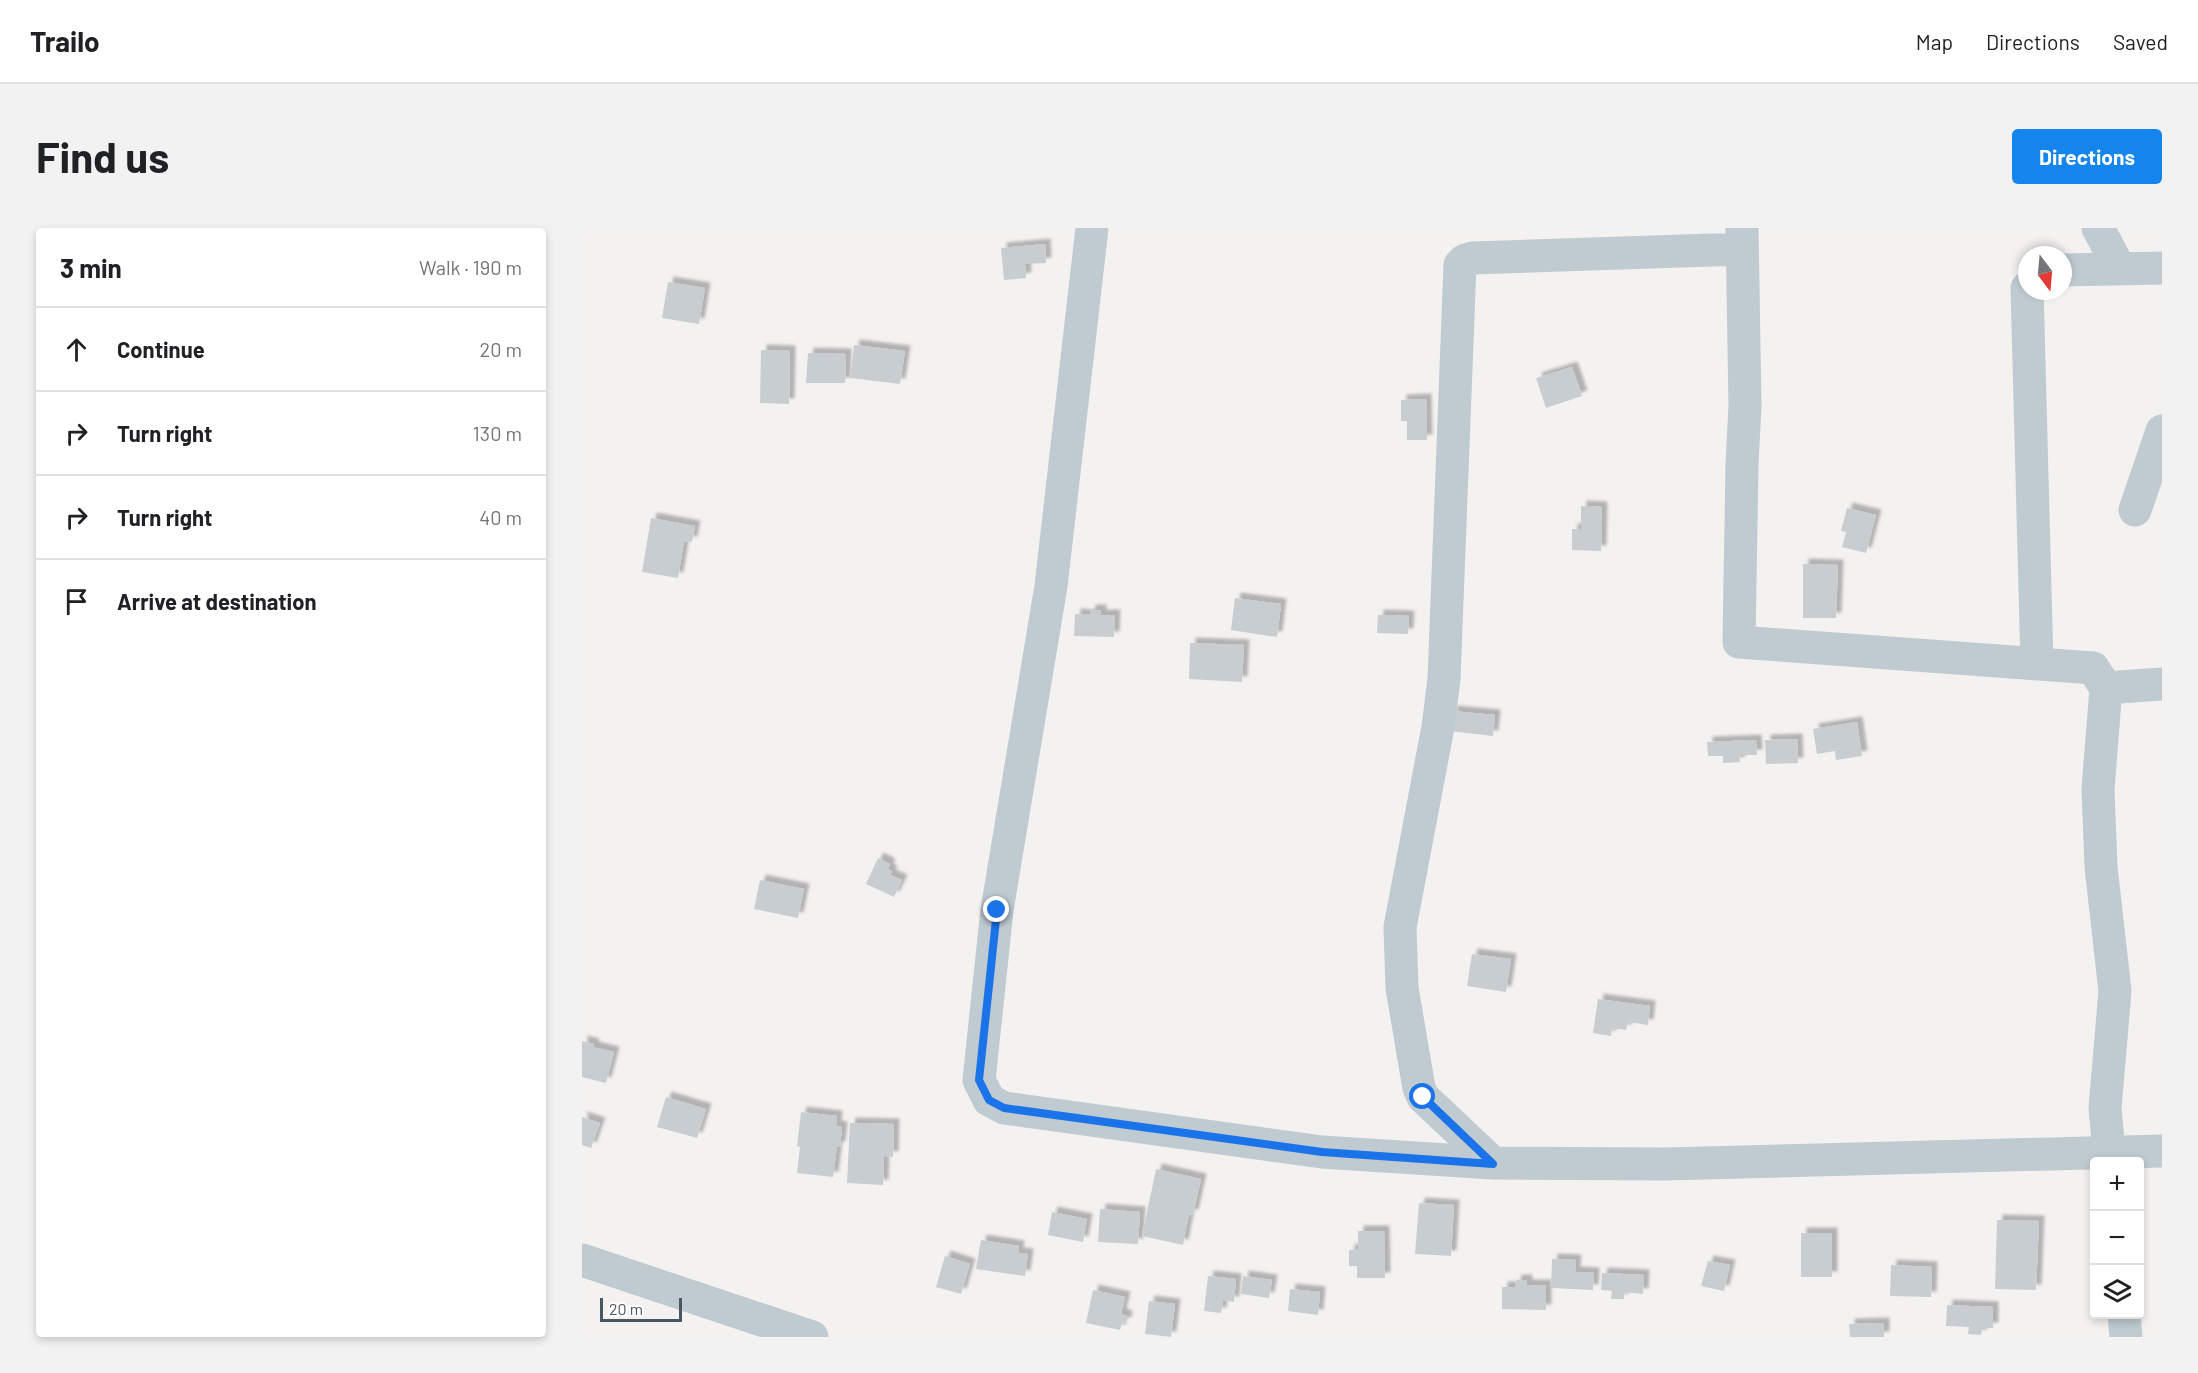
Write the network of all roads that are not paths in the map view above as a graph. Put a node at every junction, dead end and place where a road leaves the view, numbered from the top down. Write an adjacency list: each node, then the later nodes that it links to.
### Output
1 (1092, 228): 16 (street)
2 (2098, 228): 5 (street)
3 (1742, 238): 10 (street); 16 (street)
4 (2162, 268): 5 (street)
5 (2120, 269): 6 (street)
6 (2072, 270)
7 (2027, 300): 10 (street)
8 (2162, 431): 9 (street)
9 (2135, 510)
10 (2037, 664): 12 (street)
11 (2162, 684): 12 (street)
12 (2106, 688): 15 (street)
13 (2162, 1151): 15 (street)
14 (2090, 1157): 16 (street)
15 (2110, 1157)
16 (1493, 1164)
17 (582, 1260): 19 (street)
18 (2124, 1319): 20 (street)
19 (812, 1337)
20 (2126, 1337)

